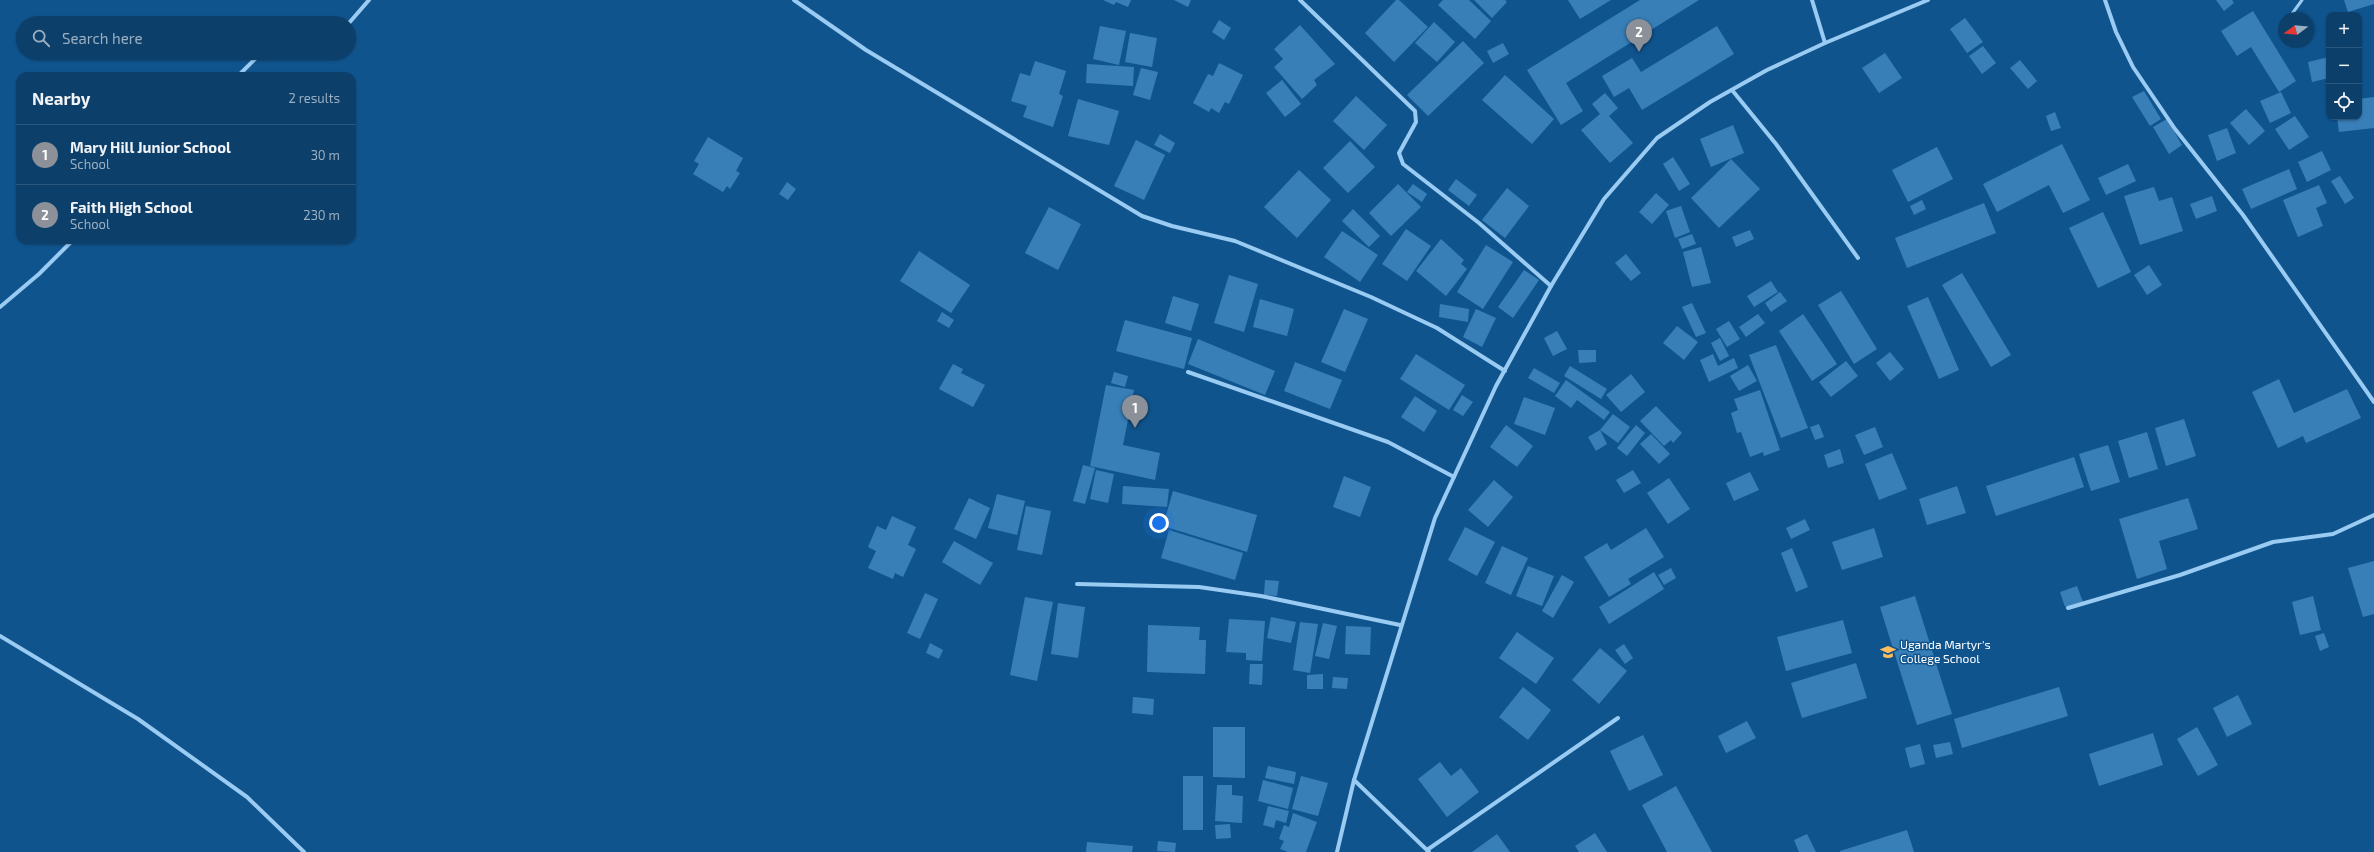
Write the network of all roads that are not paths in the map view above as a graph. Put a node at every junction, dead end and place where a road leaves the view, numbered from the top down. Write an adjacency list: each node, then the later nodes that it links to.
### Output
1 (369, 0): 9 (street)
2 (794, 0): 18 (street)
3 (1300, 0): 16 (street)
4 (1812, 0): 10 (street)
5 (1928, 0): 10 (street)
6 (2106, 0): 20 (street)
7 (2302, 0): 8 (lane)
8 (2293, 12)
9 (355, 16)
10 (1825, 43): 13 (street)
11 (254, 60): 12 (street)
12 (242, 72)
13 (1732, 90): 15 (street); 16 (street)
14 (69, 244): 17 (street)
15 (1858, 258)
16 (1551, 286): 18 (street)
17 (0, 307)
18 (1505, 371): 21 (street)
19 (1188, 372): 21 (street)
20 (2374, 402)
21 (1454, 477): 25 (street)
22 (2374, 515): 24 (street)
23 (1077, 584): 25 (street)
24 (2068, 608)
25 (1400, 625): 28 (street)
26 (0, 636): 30 (street)
27 (1618, 718): 29 (street)
28 (1354, 780): 29 (street); 31 (street)
29 (1428, 851)
30 (304, 852)
31 (1337, 852)

